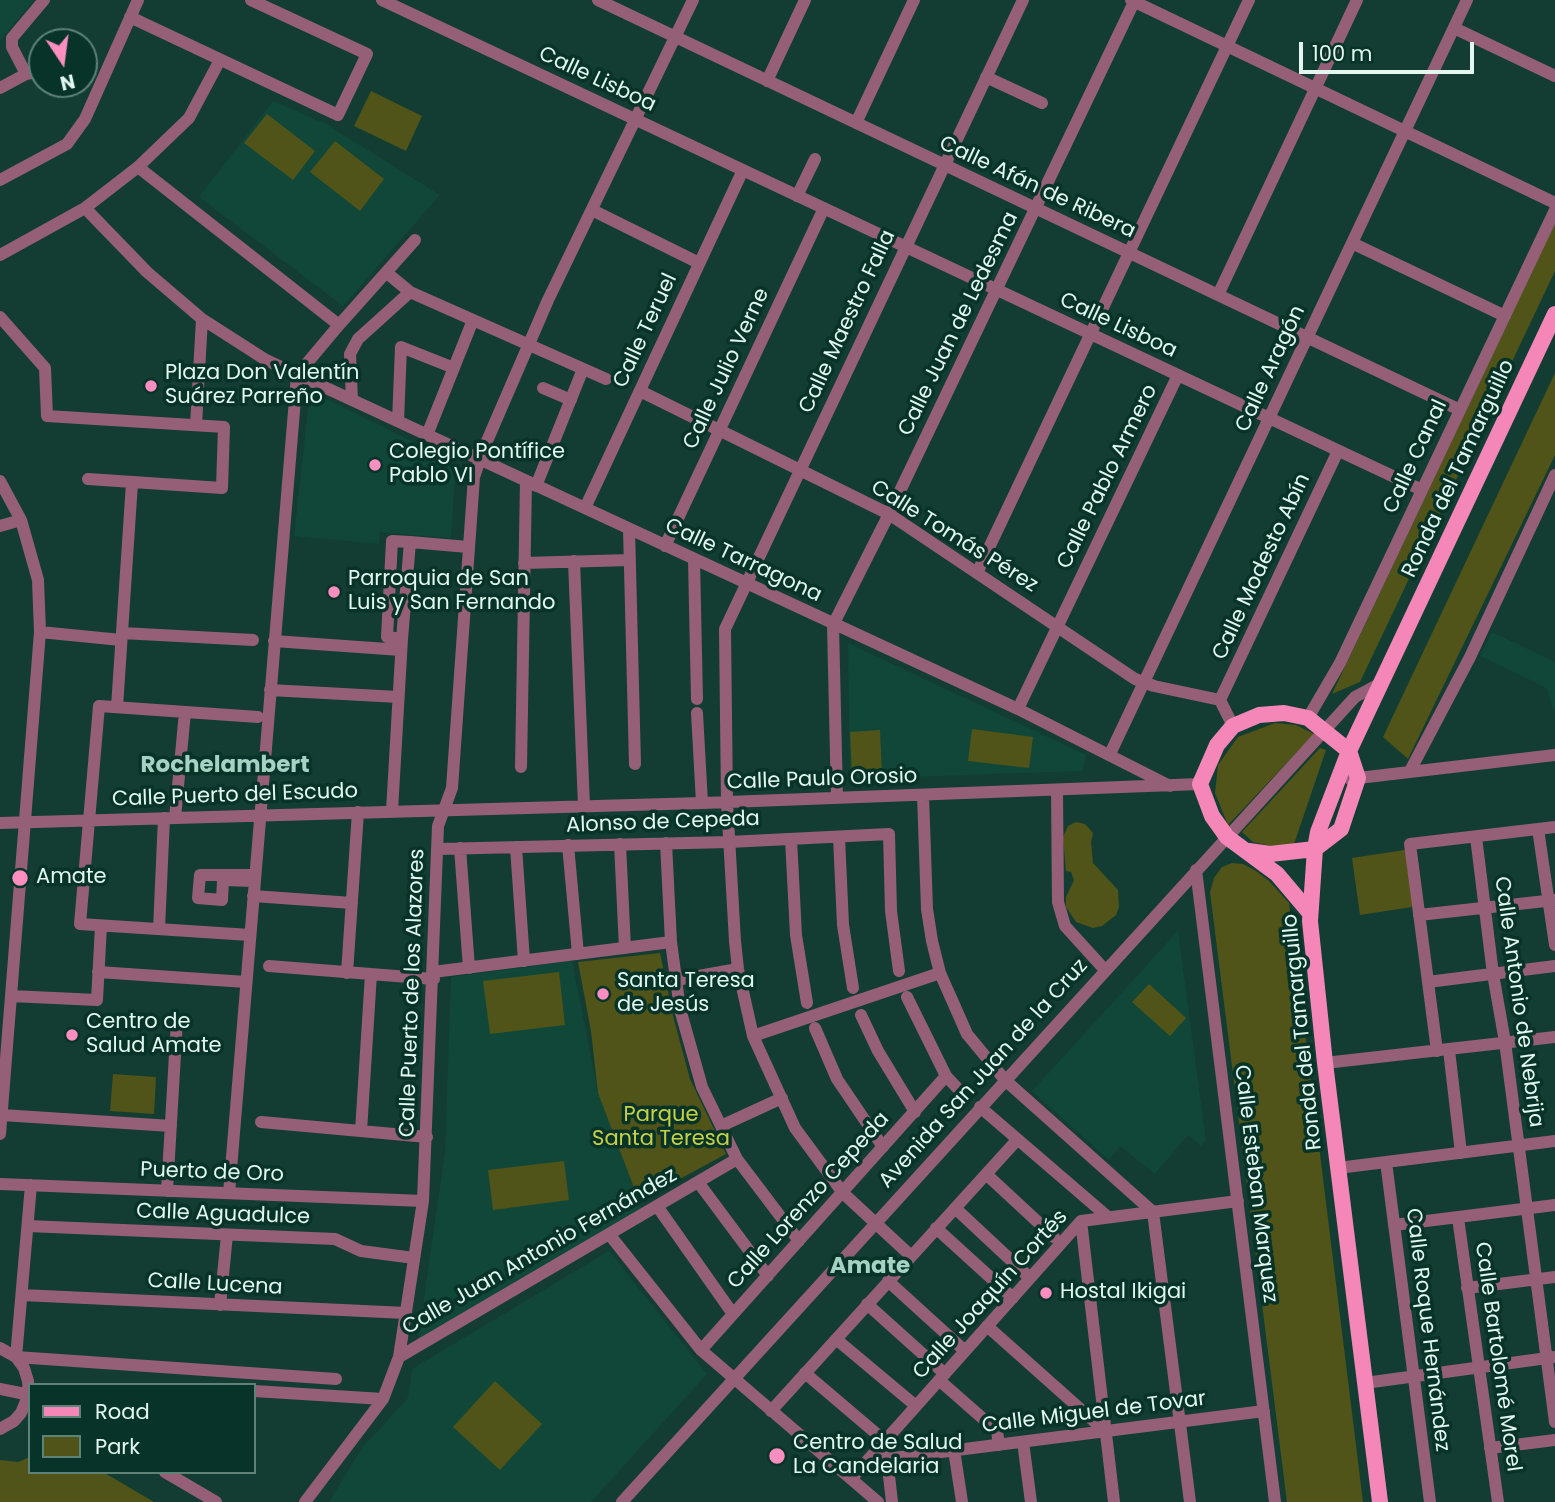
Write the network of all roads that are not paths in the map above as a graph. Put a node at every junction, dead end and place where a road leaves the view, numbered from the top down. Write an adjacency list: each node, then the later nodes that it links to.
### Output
1 (44, 0): 19 (street)
2 (138, 0): 14 (street)
3 (251, 0): 18 (street)
4 (382, 0): 28 (street, Calle Lisboa)
5 (598, 0): 16 (street, Calle Afán de Ribera)
6 (693, 0): 16 (street, Calle Puerto de los Alazores)
7 (805, 0): 22 (street)
8 (914, 0): 29 (street)
9 (1023, 0): 21 (street, Calle Maestro Falla)
10 (1249, 0): 17 (street)
11 (1357, 0): 25 (street)
12 (1467, 0): 15 (street, Calle Aragón)
13 (1133, 1): 17 (street); 40 (street, Calle Juan de Ledesma)
14 (130, 17): 18 (street); 23 (street)
15 (1454, 28): 20 (street); 30 (street, Calle Aragón)
16 (676, 36): 22 (street, Calle Afán de Ribera); 28 (street, Calle Puerto de los Alazores)
17 (1227, 46): 25 (street); 46 (street)
18 (220, 61): 33 (street)
19 (26, 74): 24 (street)
20 (1555, 76)
21 (986, 77): 27 (street); 32 (street, Calle Maestro Falla)
22 (767, 81): 29 (street, Calle Afán de Ribera)
23 (98, 86)
24 (0, 88)
25 (1315, 88): 30 (street); 52 (street)
26 (93, 98): 35 (street)
27 (1042, 103)
28 (636, 120): 34 (street, Calle Lisboa); 41 (street, Calle Puerto de los Alazores)
29 (856, 123): 32 (street, Calle Afán de Ribera)
30 (1405, 131): 37 (street); 44 (street, Calle Aragón)
31 (815, 159): 36 (street)
32 (944, 165): 40 (street, Calle Afán de Ribera); 45 (street, Calle Maestro Falla)
33 (138, 167): 38 (street); 58 (street)
34 (743, 170): 36 (street, Calle Lisboa); 48 (street, Calle Teruel)
35 (0, 180)
36 (797, 196): 39 (street, Calle Lisboa)
37 (1555, 203)
38 (85, 208): 47 (street); 56 (street, Calle Tarragona)
39 (824, 208): 45 (street, Calle Lisboa); 75 (street, Calle Julio Verne)
40 (1035, 208): 46 (street, Calle Afán de Ribera); 50 (street, Calle Juan de Ledesma)
41 (592, 210): 48 (street); 61 (street, Calle Puerto de los Alazores)
42 (1555, 210): 54 (street, Calle Canal)
43 (415, 240): 49 (street)
44 (1352, 243): 54 (street); 60 (street, Calle Aragón)
45 (905, 247): 50 (street, Calle Lisboa); 79 (street, Calle Maestro Falla)
46 (1129, 253): 52 (street, Calle Afán de Ribera); 59 (street)
47 (0, 255)
48 (699, 263): 68 (street, Calle Teruel)
49 (387, 273): 51 (street); 58 (street)
50 (996, 290): 59 (street, Calle Lisboa); 87 (street, Calle Juan de Ledesma)
51 (410, 292): 57 (street); 69 (street)
52 (1218, 295): 60 (street, Calle Afán de Ribera)
53 (1555, 314): 106 (main road, Ronda del Tamarguillo)
54 (1505, 316): 71 (street, Calle Canal)
55 (0, 317): 74 (street)
56 (202, 318): 64 (street, Calle Tarragona); 74 (street)
57 (473, 320): 61 (street); 62 (street)
58 (339, 325): 64 (street)
59 (1091, 334): 65 (street, Calle Lisboa); 97 (street)
60 (1307, 338): 71 (street, Calle Afán de Ribera); 72 (street, Calle Aragón)
61 (528, 345): 63 (street); 78 (street, Calle Puerto de los Alazores)
62 (454, 368): 73 (street); 76 (street)
63 (583, 369): 66 (street); 70 (street)
64 (297, 375): 69 (street, Calle Tarragona); 104 (street)
65 (1178, 375): 72 (street, Calle Lisboa); 100 (street, Calle Pablo Armero)
66 (606, 380)
67 (543, 388): 70 (street)
68 (640, 391): 75 (street, Calle Tomás Pérez); 86 (street, Calle Teruel)
69 (352, 400): 73 (street, Calle Tarragona)
70 (571, 400): 83 (street)
71 (1460, 410): 85 (street, Calle Canal)
72 (1269, 418): 77 (street, Calle Lisboa); 107 (street, Calle Aragón)
73 (398, 421): 76 (street, Calle Tarragona)
74 (196, 425): 84 (street)
75 (720, 430): 79 (street, Calle Tomás Pérez); 92 (street, Calle Julio Verne)
76 (427, 435): 78 (street, Calle Tarragona)
77 (1338, 451): 85 (street, Calle Lisboa); 111 (street, Calle Modesto Abín)
78 (479, 459): 83 (street, Calle Tarragona); 91 (street, Calle Puerto de los Alazores)
79 (799, 470): 87 (street, Calle Tomás Pérez); 98 (street, Calle Maestro Falla)
80 (1555, 475): 126 (street)
81 (88, 479): 84 (street)
82 (0, 481): 88 (street)
83 (531, 483): 86 (street, Calle Tarragona); 96 (street)
84 (132, 484): 102 (street)
85 (1422, 490): 117 (street, Calle Canal)
86 (585, 508): 90 (street, Calle Tarragona)
87 (889, 514): 97 (street, Calle Tomás Pérez); 99 (street, Calle Juan de Ledesma)
88 (21, 520): 89 (street); 101 (street)
89 (0, 526)
90 (629, 529): 92 (street, Calle Tarragona); 93 (street)
91 (468, 547): 105 (street); 138 (street, Calle Puerto de los Alazores)
92 (665, 547): 94 (street, Calle Tarragona)
93 (630, 560): 95 (street); 124 (street)
94 (694, 560): 98 (street, Calle Tarragona); 110 (street)
95 (573, 561): 96 (street); 137 (street)
96 (524, 563): 125 (street)
97 (977, 573): 100 (street, Calle Tomás Pérez)
98 (745, 584): 99 (street, Calle Tarragona); 135 (street, Calle Maestro Falla)
99 (833, 625): 113 (street, Calle Tarragona); 134 (street)
100 (1057, 627): 107 (street, Calle Tomás Pérez); 113 (street, Calle Pablo Armero)
101 (40, 632): 102 (street); 144 (street)
102 (122, 636): 103 (street); 112 (street)
103 (253, 640)
104 (274, 641): 105 (street); 108 (street)
105 (402, 645): 109 (street)
106 (1383, 682): 119 (street, Avenida San Juan de la Cruz); 120 (main road, Ronda del Tamarguillo)
107 (1144, 683): 111 (street, Calle Tomás Pérez); 121 (street, Calle Aragón)
108 (270, 690): 109 (street); 141 (street)
109 (398, 697): 139 (street)
110 (697, 699)
111 (1220, 700): 118 (street)
112 (117, 707): 114 (street); 143 (street)
113 (1018, 709): 121 (street, Calle Tarragona)
114 (185, 712): 116 (street); 142 (street)
115 (697, 712): 136 (street)
116 (258, 717)
117 (1308, 718): 118 (main road); 119 (main road)
118 (1233, 726): 129 (main road)
119 (1326, 731): 120 (main road); 148 (street, Avenida San Juan de la Cruz)
120 (1349, 751): 127 (main road); 128 (main road, Ronda del Tamarguillo)
121 (1110, 754): 123 (street, Calle Tarragona)
122 (1555, 754): 126 (street)
123 (1128, 763): 130 (street, Calle Tarragona); 131 (street)
124 (635, 764)
125 (521, 767)
126 (1410, 771): 127 (street)
127 (1358, 778): 128 (street); 159 (main road)
128 (1336, 782): 159 (main road, Ronda del Tamarguillo)
129 (1200, 784): 130 (street, Calle Paulo Orosio); 148 (main road)
130 (1170, 786): 131 (street, Calle Paulo Orosio)
131 (1123, 788): 132 (street, Calle Paulo Orosio)
132 (1058, 790): 133 (street, Calle Paulo Orosio); 181 (street)
133 (923, 795): 134 (street, Calle Paulo Orosio); 185 (street)
134 (837, 798): 135 (street, Calle Paulo Orosio)
135 (727, 802): 136 (street, Calle Paulo Orosio); 152 (street, Calle Maestro Falla)
136 (702, 803): 137 (street, Calle Paulo Orosio)
137 (584, 806): 138 (street, Calle Paulo Orosio)
138 (445, 809): 139 (street, Calle Puerto del Escudo); 158 (street, Calle Puerto de los Alazores)
139 (392, 811): 140 (street, Calle Puerto del Escudo)
140 (358, 812): 141 (street, Calle Puerto del Escudo); 165 (street)
141 (260, 815): 142 (street, Calle Puerto del Escudo); 162 (street)
142 (169, 818): 143 (street, Calle Puerto del Escudo); 170 (street)
143 (88, 820): 144 (street, Calle Puerto del Escudo); 169 (street)
144 (26, 822): 145 (street, Calle Puerto del Escudo); 193 (street)
145 (0, 823)
146 (1555, 827): 147 (street)
147 (1538, 829): 150 (street); 164 (street)
148 (1227, 836): 160 (main road); 161 (street, Avenida San Juan de la Cruz)
149 (839, 837): 151 (street, Alonso de Cepeda); 182 (street, Alonso de Cepeda); 192 (street)
150 (1476, 837): 166 (street, Calle Antonio de Nebrija); 168 (street)
151 (791, 839): 152 (street, Alonso de Cepeda); 195 (street)
152 (729, 842): 153 (street, Alonso de Cepeda); 180 (street, Calle Maestro Falla)
153 (666, 843): 154 (street, Alonso de Cepeda); 172 (street)
154 (620, 844): 155 (street, Alonso de Cepeda); 174 (street)
155 (568, 845): 156 (street, Alonso de Cepeda); 175 (street)
156 (516, 847): 157 (street, Alonso de Cepeda); 176 (street)
157 (460, 848): 158 (street, Alonso de Cepeda); 179 (street)
158 (438, 849): 188 (street, Calle Puerto de los Alazores)
159 (1315, 849): 160 (main road); 167 (main road, Ronda del Tamarguillo)
160 (1249, 851): 167 (main road)
161 (1196, 870): 181 (street, Avenida San Juan de la Cruz); 233 (street, Calle Esteban Marquez)
162 (254, 878): 162 (street); 163 (street)
163 (253, 896): 165 (street); 171 (street)
164 (1552, 900): 166 (street); 173 (street)
165 (352, 903): 184 (street)
166 (1485, 907): 168 (street); 187 (street, Calle Antonio de Nebrija)
167 (1310, 913): 204 (main road, Ronda del Tamarguillo)
168 (1419, 915): 191 (street)
169 (101, 926): 170 (street); 183 (street)
170 (159, 929): 171 (street)
171 (250, 935): 190 (street)
172 (671, 942): 174 (street); 189 (street)
173 (1555, 945)
174 (625, 948): 175 (street)
175 (578, 954): 176 (street)
176 (524, 961): 179 (street)
177 (1555, 965): 187 (street)
178 (269, 966): 184 (street)
179 (469, 968): 188 (street)
180 (738, 969): 189 (street); 200 (street, Calle Maestro Falla)
181 (1105, 970): 206 (street, Avenida San Juan de la Cruz)
182 (899, 971)
183 (98, 972): 190 (street); 193 (street)
184 (347, 972): 186 (street)
185 (940, 973): 200 (street); 206 (street)
186 (371, 974): 188 (street); 215 (street)
187 (1493, 974): 191 (street); 202 (street, Calle Antonio de Nebrija)
188 (433, 975): 217 (street, Calle Puerto de los Alazores)
189 (676, 980): 214 (street)
190 (246, 982): 231 (street)
191 (1428, 982): 203 (street)
192 (853, 989)
193 (11, 996): 198 (street)
194 (907, 998): 205 (street)
195 (807, 1003)
196 (861, 1014): 210 (street)
197 (177, 1020): 213 (street)
198 (4, 1024): 211 (street)
199 (815, 1028): 221 (street)
200 (753, 1035): 208 (street, Calle Maestro Falla)
201 (1555, 1037): 202 (street)
202 (1504, 1042): 203 (street); 220 (street, Calle Antonio de Nebrija)
203 (1443, 1051): 204 (street); 222 (street)
204 (1325, 1063): 225 (main road, Ronda del Tamarguillo)
205 (946, 1076): 207 (street); 210 (street, Calle Lorenzo Cepeda)
206 (1005, 1080): 209 (street, Avenida San Juan de la Cruz); 239 (street)
207 (961, 1092)
208 (782, 1098): 214 (street); 232 (street, Calle Maestro Falla)
209 (980, 1107): 218 (street); 243 (street, Avenida San Juan de la Cruz)
210 (915, 1112): 221 (street, Calle Lorenzo Cepeda)
211 (2, 1115): 213 (street); 216 (street)
212 (261, 1122): 215 (street)
213 (171, 1126): 230 (street)
214 (720, 1126): 223 (street)
215 (361, 1131): 217 (street)
216 (0, 1134)
217 (427, 1137): 234 (street, Calle Puerto de los Alazores)
218 (1017, 1140): 226 (street); 240 (street)
219 (1555, 1141): 220 (street)
220 (1518, 1146): 222 (street); 238 (street, Calle Antonio de Nebrija)
221 (883, 1147): 232 (street, Calle Lorenzo Cepeda)
222 (1461, 1153): 224 (street)
223 (737, 1159): 227 (street, Calle Juan Antonio Fernández); 250 (street)
224 (1387, 1162): 225 (street); 244 (street, Calle Roque Hernández)
225 (1338, 1168): 279 (main road, Ronda del Tamarguillo)
226 (986, 1174): 237 (street); 249 (street)
227 (698, 1182): 236 (street, Calle Juan Antonio Fernández); 254 (street)
228 (0, 1184): 229 (street, Puerto de Oro)
229 (31, 1185): 230 (street, Puerto de Oro); 245 (street)
230 (167, 1191): 231 (street, Puerto de Oro)
231 (229, 1193): 234 (street, Puerto de Oro)
232 (842, 1193): 243 (street, Calle Maestro Falla); 250 (street, Calle Lorenzo Cepeda)
233 (1238, 1201): 239 (street, Calle Joaquín Cortés); 288 (street, Calle Esteban Marquez)
234 (423, 1202): 252 (street, Calle Puerto de los Alazores)
235 (1555, 1205): 238 (street)
236 (657, 1206): 247 (street, Calle Juan Antonio Fernández); 264 (street)
237 (955, 1208): 246 (street); 253 (street)
238 (1526, 1209): 241 (street); 256 (street, Calle Antonio de Nebrija)
239 (1153, 1212): 240 (street, Calle Joaquín Cortés); 289 (street)
240 (1108, 1217): 242 (street, Calle Joaquín Cortés)
241 (1458, 1217): 244 (street); 258 (street, Calle Bartolomé Morel)
242 (1081, 1221): 253 (street, Calle Joaquín Cortés); 292 (street)
243 (874, 1223): 251 (street, Calle Maestro Falla); 277 (street, Avenida San Juan de la Cruz)
244 (1394, 1225): 276 (street, Calle Roque Hernández)
245 (28, 1226): 248 (street, Calle Aguadulce); 259 (street)
246 (936, 1228): 251 (street); 260 (street)
247 (609, 1234): 268 (street); 271 (street, Calle Juan Antonio Fernández)
248 (227, 1235): 252 (street, Calle Aguadulce); 262 (street)
249 (1054, 1237)
250 (799, 1241): 254 (street, Calle Lorenzo Cepeda)
251 (911, 1256): 257 (street)
252 (414, 1258): 263 (street, Calle Puerto de los Alazores)
253 (1026, 1274): 260 (street, Calle Joaquín Cortés)
254 (768, 1276): 264 (street, Calle Lorenzo Cepeda)
255 (1555, 1277): 256 (street)
256 (1535, 1279): 258 (street); 272 (street, Calle Antonio de Nebrija)
257 (888, 1281): 261 (street); 269 (street)
258 (1467, 1288): 273 (street, Calle Bartolomé Morel)
259 (22, 1296): 262 (street, Calle Lucena); 270 (street)
260 (1013, 1298): 265 (street, Calle Joaquín Cortés)
261 (867, 1304): 266 (street); 275 (street)
262 (220, 1305): 263 (street, Calle Lucena)
263 (406, 1313): 271 (street, Calle Puerto de los Alazores)
264 (733, 1314): 268 (street, Calle Lorenzo Cepeda)
265 (987, 1326): 269 (street, Calle Joaquín Cortés); 292 (street)
266 (836, 1339): 274 (street); 286 (street)
267 (0, 1348): 270 (street)
268 (701, 1350): 277 (street)
269 (965, 1351): 275 (street, Calle Joaquín Cortés)
270 (16, 1357): 278 (street); 280 (street)
271 (399, 1357): 285 (street, Calle Puerto de los Alazores)
272 (1551, 1358): 273 (street); 290 (street, Calle Antonio de Nebrija)
273 (1479, 1367): 276 (street); 297 (street, Calle Bartolomé Morel)
274 (805, 1373): 287 (street); 294 (street)
275 (940, 1373): 286 (street, Calle Joaquín Cortés); 296 (street)
276 (1414, 1375): 279 (street); 313 (street, Calle Roque Hernández)
277 (733, 1378): 287 (street); 304 (street, Avenida San Juan de la Cruz)
278 (336, 1379)
279 (1366, 1382): 312 (main road, Ronda del Tamarguillo)
280 (29, 1383)
281 (0, 1389): 283 (street)
282 (256, 1391): 285 (street)
283 (28, 1394)
284 (28, 1396): 291 (street)
285 (383, 1399): 303 (street, Calle Puerto de los Alazores)
286 (916, 1406): 294 (street, Calle Joaquín Cortés)
287 (771, 1411): 301 (street)
288 (1264, 1411): 289 (street, Calle Miguel de Tovar); 311 (street, Calle Esteban Marquez)
289 (1181, 1422): 292 (street, Calle Miguel de Tovar); 310 (street)
290 (1555, 1422)
291 (0, 1429)
292 (1105, 1431): 295 (street, Calle Miguel de Tovar); 309 (street)
293 (1555, 1440): 297 (street)
294 (885, 1441): 299 (street); 301 (street, Calle Joaquín Cortés)
295 (1023, 1442): 296 (street, Calle Miguel de Tovar); 308 (street)
296 (999, 1445): 298 (street, Calle Miguel de Tovar)
297 (1490, 1448): 314 (street, Calle Bartolomé Morel)
298 (954, 1450): 299 (street, Calle Miguel de Tovar); 307 (street)
299 (886, 1459): 306 (street)
300 (167, 1474): 302 (street)
301 (851, 1479): 305 (street)
302 (216, 1502)
303 (305, 1502)
304 (622, 1502)
305 (878, 1502)
306 (892, 1502)
307 (962, 1502)
308 (1031, 1502)
309 (1114, 1502)
310 (1191, 1502)
311 (1275, 1502)
312 (1380, 1502)
313 (1430, 1502)
314 (1497, 1502)

